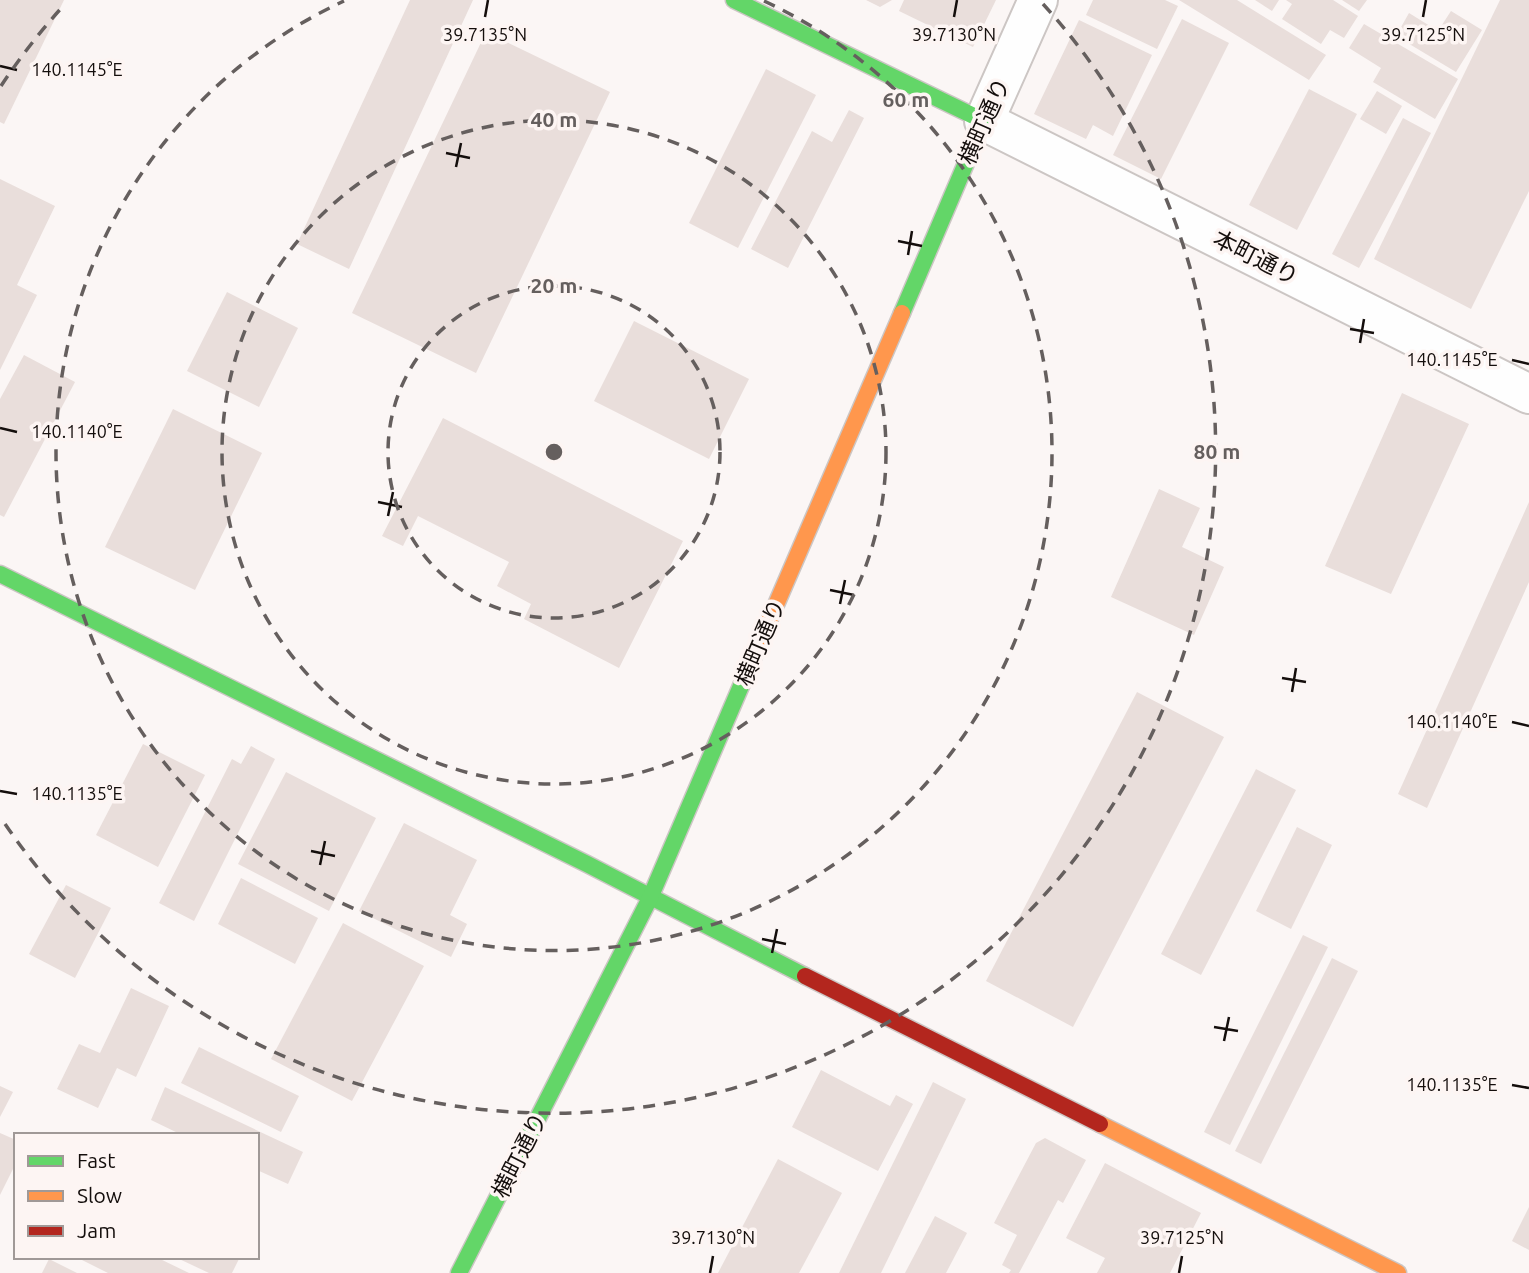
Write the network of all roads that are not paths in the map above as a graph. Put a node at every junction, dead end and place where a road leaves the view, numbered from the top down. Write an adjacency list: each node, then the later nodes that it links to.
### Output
1 (734, 0): 3 (street)
2 (1038, 0): 3 (street, 横町通り)
3 (984, 121): 4 (street, 本町通り); 6 (street, 横町通り)
4 (1529, 394)
5 (0, 574): 6 (street)
6 (650, 898): 7 (street, 横町通り); 8 (street)
7 (458, 1273)
8 (1398, 1273)

